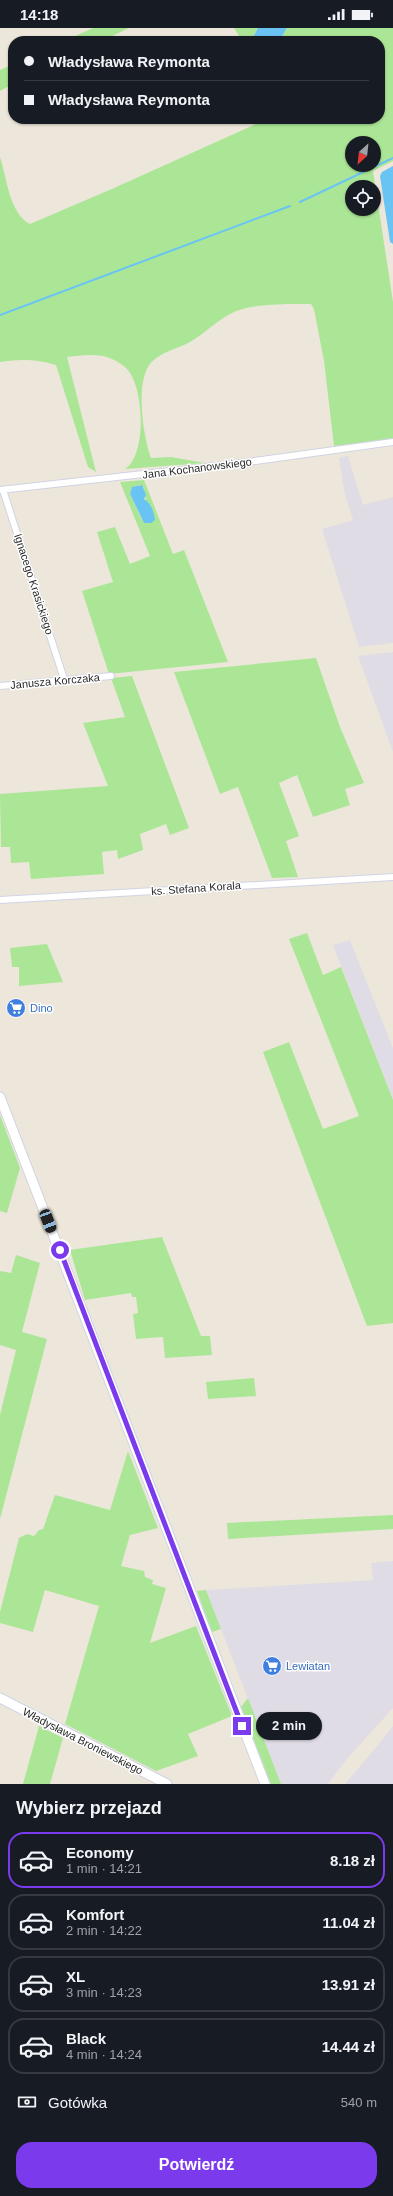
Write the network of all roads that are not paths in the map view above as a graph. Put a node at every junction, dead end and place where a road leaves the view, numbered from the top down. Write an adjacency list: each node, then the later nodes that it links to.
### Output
1 (393, 442): 2 (street, Jana Kochanowskiego)
2 (2, 490): 4 (street, Ignacego Krasickiego)
3 (111, 676): 4 (street, Janusza Korczaka)
4 (64, 679): 5 (street, Janusza Korczaka)
5 (0, 686)
6 (393, 877): 7 (street, ks. Stefana Korala)
7 (0, 900)
8 (0, 1097): 11 (street)
9 (0, 1698): 10 (street, Władysława Broniewskiego)
10 (167, 1784)
11 (264, 1784)

